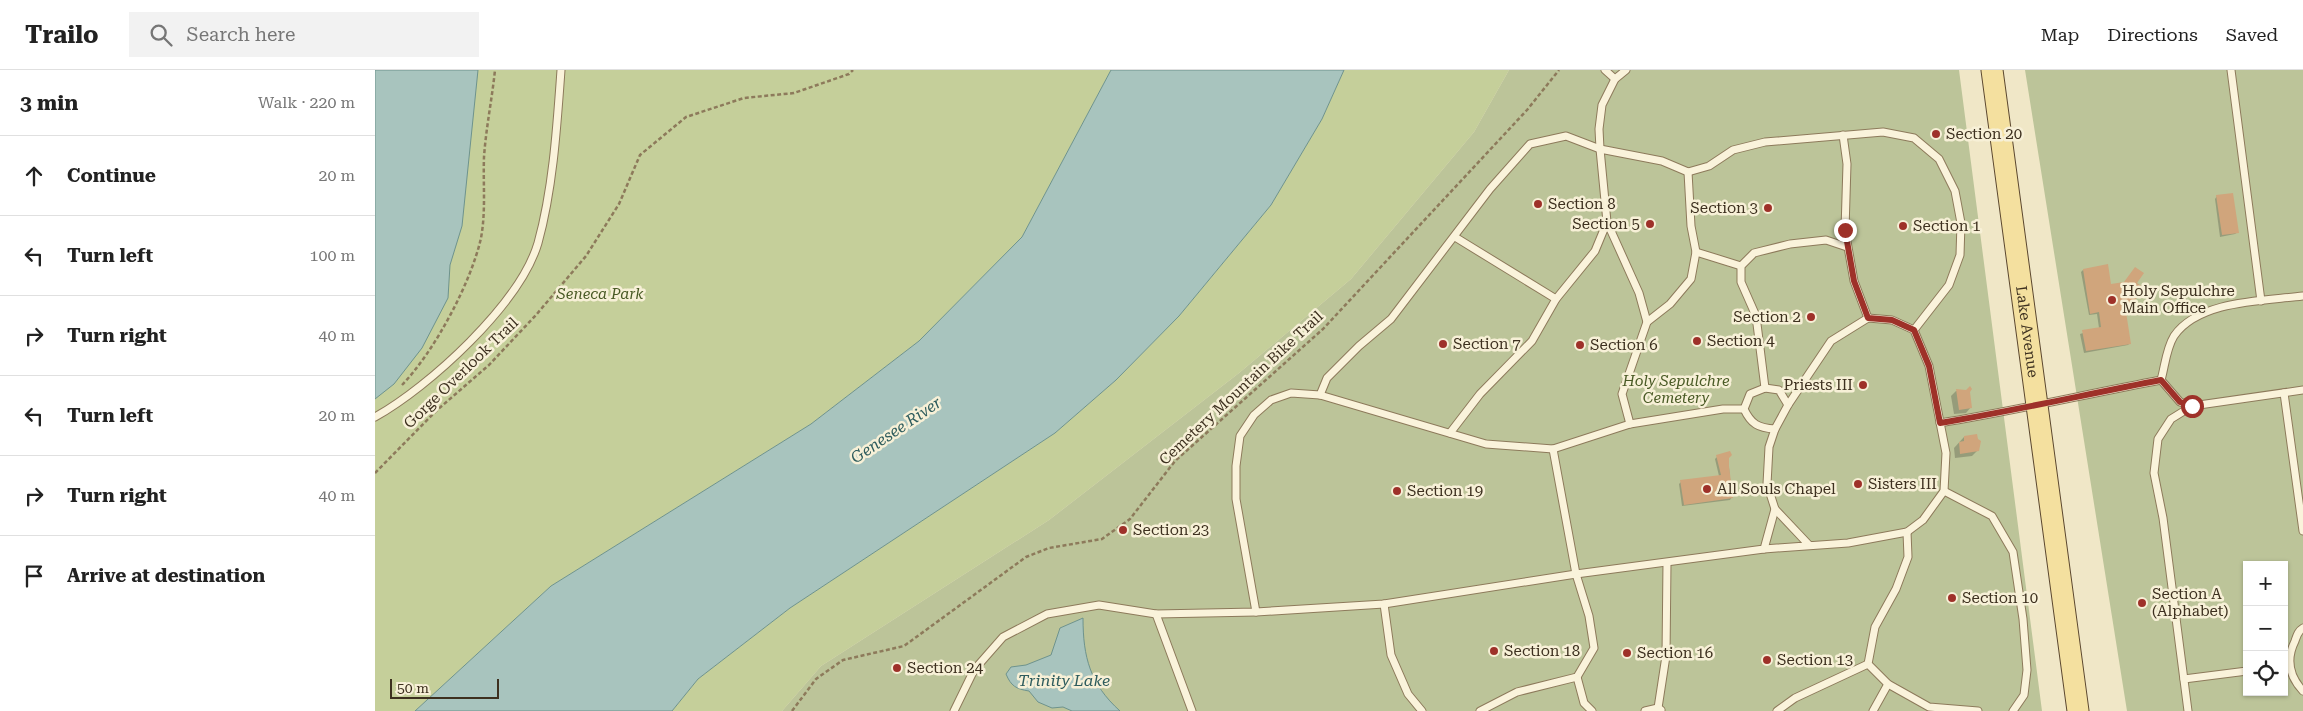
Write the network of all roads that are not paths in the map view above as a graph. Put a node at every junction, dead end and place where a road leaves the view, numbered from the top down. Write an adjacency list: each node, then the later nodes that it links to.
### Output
1 (561, 70): 30 (lane)
2 (1605, 70): 6 (lane)
3 (1626, 70): 6 (lane)
4 (1992, 70): 26 (main road, Lake Avenue)
5 (2231, 70): 17 (lane)
6 (1615, 79): 8 (lane)
7 (1843, 135): 9 (lane); 12 (lane); 20 (lane)
8 (1600, 149): 9 (lane); 10 (lane); 11 (lane)
9 (1688, 172): 13 (lane)
10 (1607, 222): 16 (lane); 19 (lane)
11 (1455, 237): 16 (lane); 25 (lane)
12 (1847, 247): 14 (lane); 18 (lane)
13 (1696, 252): 14 (lane); 19 (lane)
14 (1741, 266): 22 (lane)
15 (2303, 296): 17 (lane)
16 (1555, 299): 34 (lane)
17 (2261, 302): 21 (lane)
18 (1868, 318): 20 (lane); 27 (lane)
19 (1647, 322): 32 (lane)
20 (1914, 330): 31 (lane)
21 (2161, 380): 26 (lane); 28 (lane)
22 (1765, 388): 27 (lane); 29 (lane)
23 (2303, 390): 24 (lane)
24 (2284, 393): 28 (lane); 38 (lane)
25 (1319, 395): 34 (lane); 45 (lane)
26 (2037, 404): 31 (lane); 67 (main road, Lake Avenue)
27 (1788, 405): 33 (lane)
28 (2192, 406): 53 (lane)
29 (1744, 409): 32 (lane); 33 (lane)
30 (375, 417)
31 (1940, 423): 36 (lane)
32 (1630, 424): 35 (lane)
33 (1775, 429): 37 (lane)
34 (1450, 433): 35 (lane)
35 (1553, 449): 43 (lane)
36 (1944, 491): 39 (lane); 66 (lane)
37 (1775, 509): 40 (lane); 41 (lane)
38 (2303, 531)
39 (1907, 532): 40 (lane); 49 (lane)
40 (1809, 545): 41 (lane)
41 (1764, 549): 42 (lane)
42 (1667, 563): 43 (lane); 56 (lane)
43 (1576, 574): 44 (lane); 52 (lane)
44 (1385, 604): 45 (lane); 59 (lane)
45 (1256, 612): 46 (lane)
46 (1156, 614): 57 (lane); 58 (lane)
47 (2303, 628): 48 (lane)
48 (2288, 659)
49 (1868, 664): 54 (lane); 63 (lane)
50 (2288, 669): 55 (lane)
51 (2243, 672): 53 (lane)
52 (1577, 677): 60 (lane); 61 (lane)
53 (2184, 679): 68 (lane)
54 (1888, 684): 64 (lane); 65 (lane)
55 (2303, 691)
56 (1660, 710): 62 (lane)
57 (954, 711)
58 (1192, 711)
59 (1422, 711)
60 (1480, 711)
61 (1592, 711)
62 (1645, 711)
63 (1777, 711)
64 (1873, 711)
65 (1978, 711)
66 (2013, 711)
67 (2078, 711)
68 (2188, 711)

